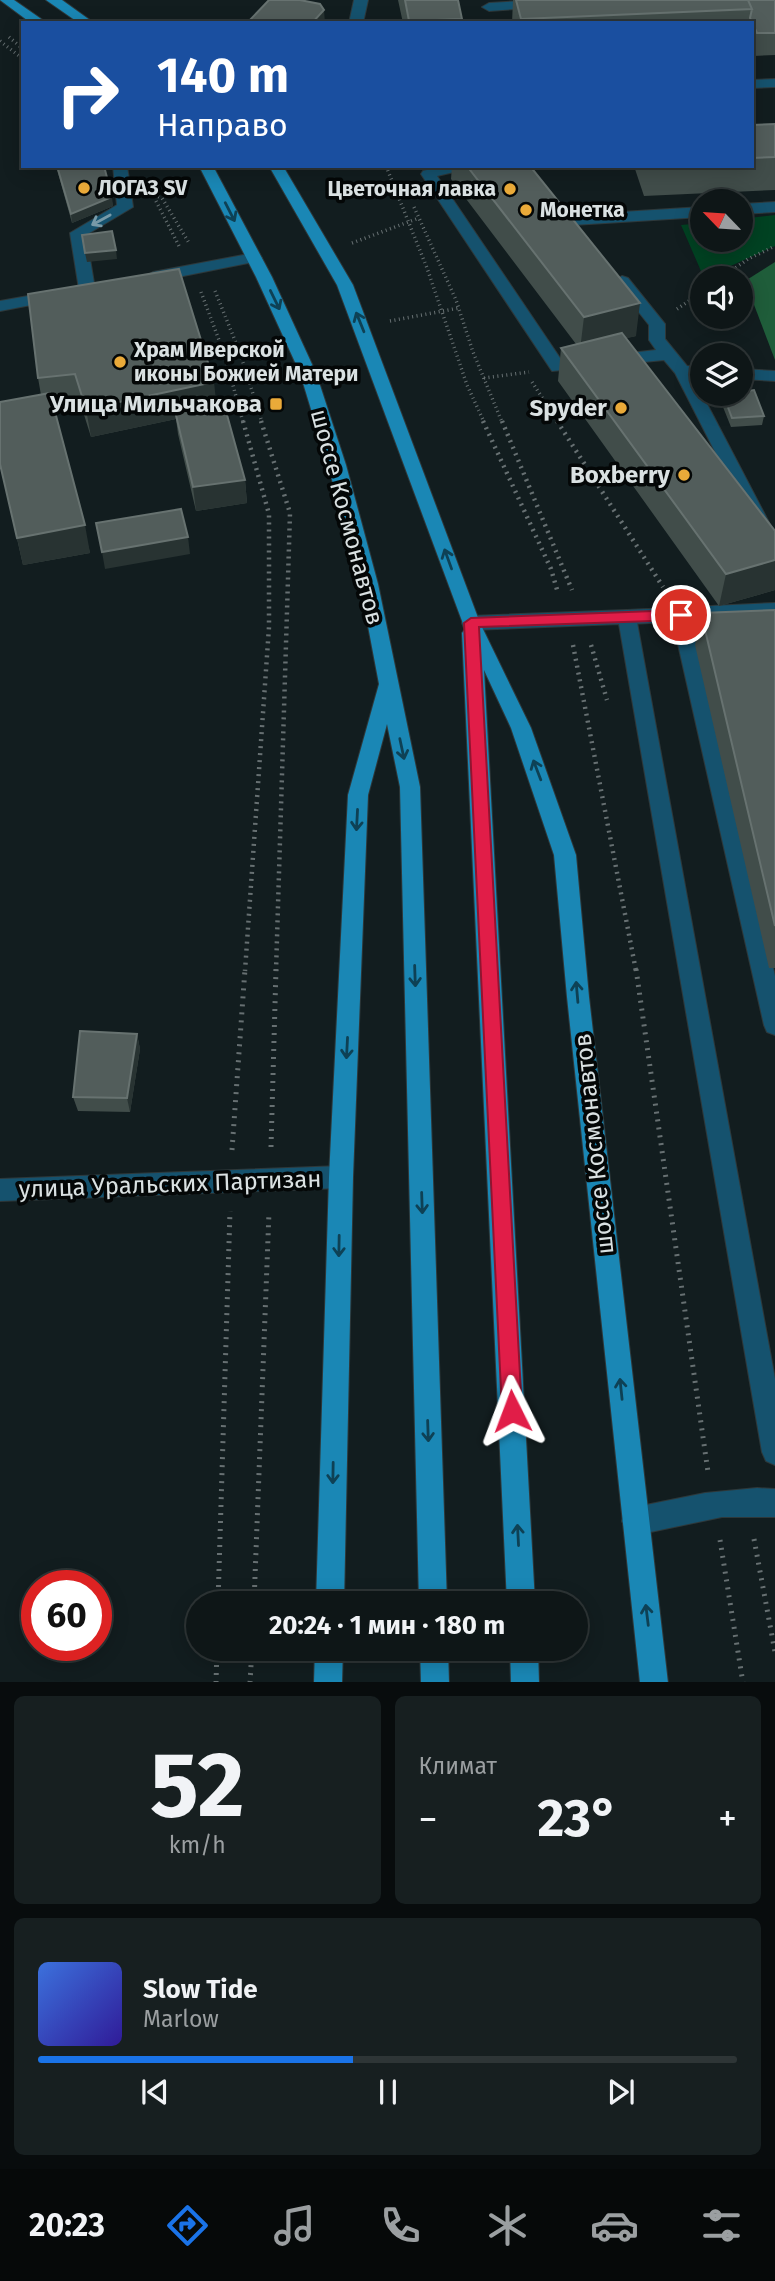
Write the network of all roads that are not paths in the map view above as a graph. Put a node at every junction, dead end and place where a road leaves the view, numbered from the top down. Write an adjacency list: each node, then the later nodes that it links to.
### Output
1 (5, 0): 6 (main road)
2 (53, 0): 7 (main road)
3 (361, 0): 8 (street)
4 (557, 3): 5 (street)
5 (488, 4)
6 (38, 21)
7 (85, 21)
8 (356, 21)
9 (775, 83): 10 (street)
10 (754, 84)
11 (120, 168): 22 (street, one-way to 22)
12 (206, 168): 19 (main road, шоссе Космонавтов, one-way to 19)
13 (277, 168): 32 (main road, шоссе Космонавтов, one-way to 13)
14 (454, 168): 23 (street)
15 (775, 207): 16 (street)
16 (753, 208)
17 (690, 212): 18 (street)
18 (589, 240)
19 (254, 258): 21 (street); 33 (main road, шоссе Космонавтов, one-way to 33)
20 (615, 272): 23 (street)
21 (136, 280)
22 (0, 306)
23 (668, 354): 24 (street)
24 (682, 371): 25 (street); 28 (street)
25 (690, 371)
26 (753, 375): 27 (street)
27 (775, 376)
28 (775, 552)
29 (775, 610): 30 (street)
30 (681, 615): 31 (street); 34 (street)
31 (627, 617): 32 (street); 37 (street)
32 (471, 623): 39 (main road, шоссе Космонавтов, one-way to 32); 42 (main road, шоссе Космонавтов, one-way to 32)
33 (388, 683): 35 (main road, шоссе Космонавтов, one-way to 35); 41 (main road, шоссе Космонавтов, one-way to 41)
34 (774, 1018)
35 (341, 1177): 36 (street, улица Уральских Партизан); 40 (main road, шоссе Космонавтов, one-way to 40)
36 (0, 1190)
37 (775, 1452)
38 (775, 1503): 39 (street)
39 (636, 1521): 49 (main road, шоссе Космонавтов, one-way to 39)
40 (330, 1591)
41 (433, 1591)
42 (520, 1591)
43 (329, 1661): 46 (main road)
44 (434, 1661): 47 (main road)
45 (525, 1661): 48 (main road)
46 (328, 1682)
47 (435, 1682)
48 (526, 1682)
49 (654, 1682)

